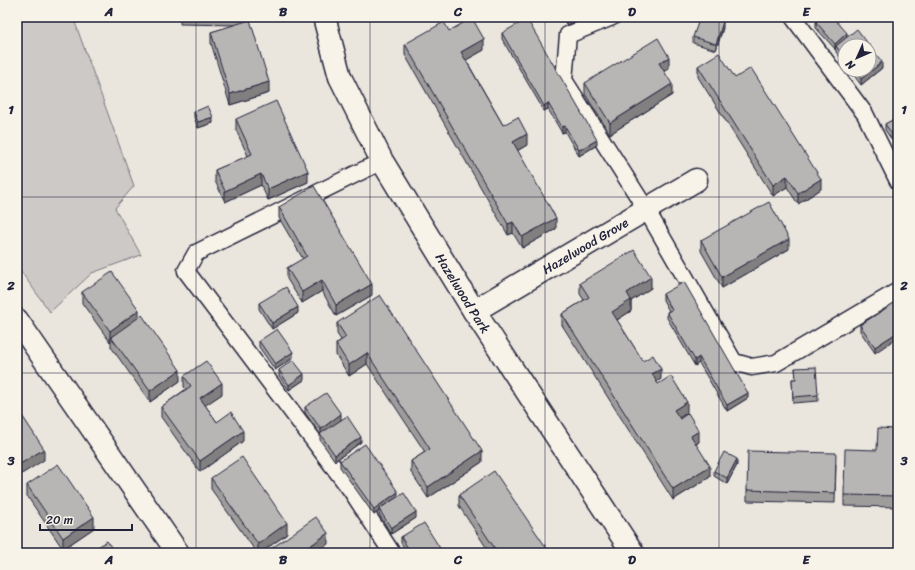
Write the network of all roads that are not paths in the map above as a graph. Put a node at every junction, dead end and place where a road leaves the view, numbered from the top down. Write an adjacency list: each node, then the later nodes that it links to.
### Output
1 (324, 17): 4 (street, Hazelwood Park)
2 (612, 17): 7 (lane)
3 (793, 17): 6 (lane)
4 (382, 161): 9 (street, Hazelwood Park); 12 (lane)
5 (696, 180): 7 (street, Hazelwood Grove)
6 (898, 181)
7 (646, 209): 8 (lane); 9 (street, Hazelwood Grove)
8 (898, 291)
9 (474, 311): 13 (street, Hazelwood Park)
10 (17, 320): 11 (street)
11 (178, 553)
12 (392, 553)
13 (633, 553)

